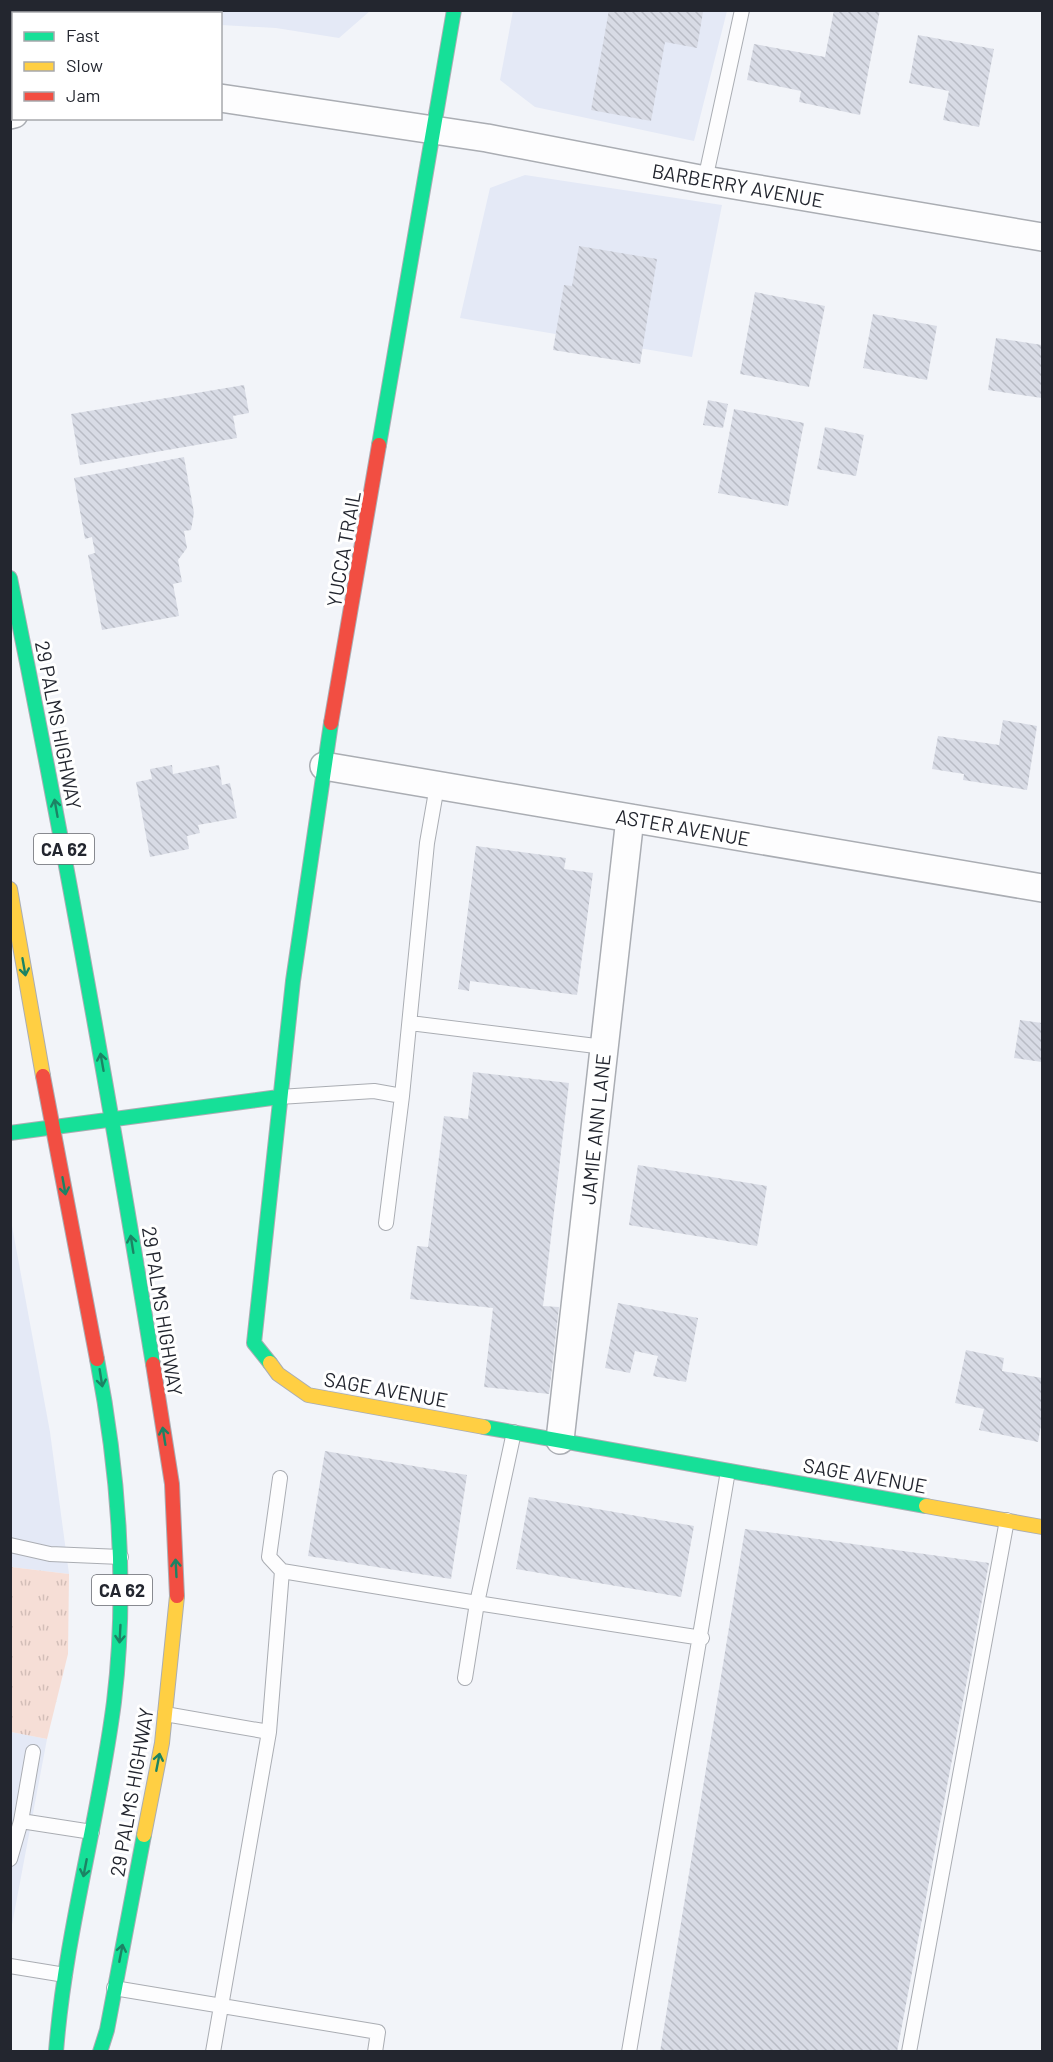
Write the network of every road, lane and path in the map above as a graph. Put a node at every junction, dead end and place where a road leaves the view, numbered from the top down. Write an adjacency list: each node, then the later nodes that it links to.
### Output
1 (454, 10): 4 (main road, YUCCA TRAIL)
2 (742, 10): 5 (lane)
3 (222, 98): 4 (street, BARBERRY AVENUE)
4 (434, 131): 5 (street, BARBERRY AVENUE); 8 (main road, YUCCA TRAIL)
5 (705, 180): 6 (street, BARBERRY AVENUE)
6 (1042, 237)
7 (10, 578): 17 (main road, 29 PALMS HIGHWAY / CA 62, one-way to 7)
8 (324, 766): 9 (street, ASTER AVENUE); 16 (main road, YUCCA TRAIL)
9 (437, 786): 10 (street, ASTER AVENUE); 13 (lane)
10 (630, 818): 11 (street, ASTER AVENUE); 14 (street, JAMIE ANN LANE)
11 (1042, 888)
12 (10, 889): 18 (main road, 29 PALMS HIGHWAY / CA 62, one-way to 18)
13 (410, 1023): 14 (lane); 15 (lane)
14 (604, 1047): 22 (street, JAMIE ANN LANE)
15 (402, 1096): 16 (lane); 20 (lane)
16 (279, 1097): 17 (main road); 21 (main road, SAGE AVENUE)
17 (113, 1120): 18 (main road); 33 (main road, 29 PALMS HIGHWAY / CA 62, one-way to 17)
18 (54, 1128): 19 (main road); 28 (main road, 29 PALMS HIGHWAY / CA 62, one-way to 28)
19 (10, 1133)
20 (386, 1222)
21 (514, 1432): 22 (main road, SAGE AVENUE); 30 (lane)
22 (560, 1440): 23 (main road, SAGE AVENUE)
23 (729, 1470): 25 (main road, SAGE AVENUE); 31 (lane)
24 (280, 1478): 29 (lane)
25 (1007, 1520): 26 (main road, SAGE AVENUE); 48 (lane)
26 (1042, 1527)
27 (10, 1545): 28 (lane)
28 (121, 1557): 37 (main road, 29 PALMS HIGHWAY / CA 62, one-way to 37)
29 (282, 1570): 30 (lane); 34 (lane)
30 (477, 1603): 31 (lane); 32 (lane)
31 (702, 1638): 47 (lane)
32 (465, 1678)
33 (165, 1714): 34 (lane); 41 (main road, 29 PALMS HIGHWAY / CA 62, one-way to 33)
34 (269, 1732): 42 (lane)
35 (33, 1752): 36 (lane)
36 (21, 1821): 37 (lane); 38 (lane)
37 (92, 1832): 40 (main road, 29 PALMS HIGHWAY / CA 62, one-way to 40)
38 (10, 1859)
39 (10, 1966): 40 (lane)
40 (65, 1975): 43 (main road, 29 PALMS HIGHWAY / CA 62)
41 (114, 1988): 42 (lane); 44 (main road, 29 PALMS HIGHWAY / CA 62)
42 (221, 2006): 45 (lane); 46 (lane)
43 (56, 2052)
44 (100, 2052)
45 (213, 2052)
46 (375, 2052)
47 (629, 2052)
48 (909, 2052)

